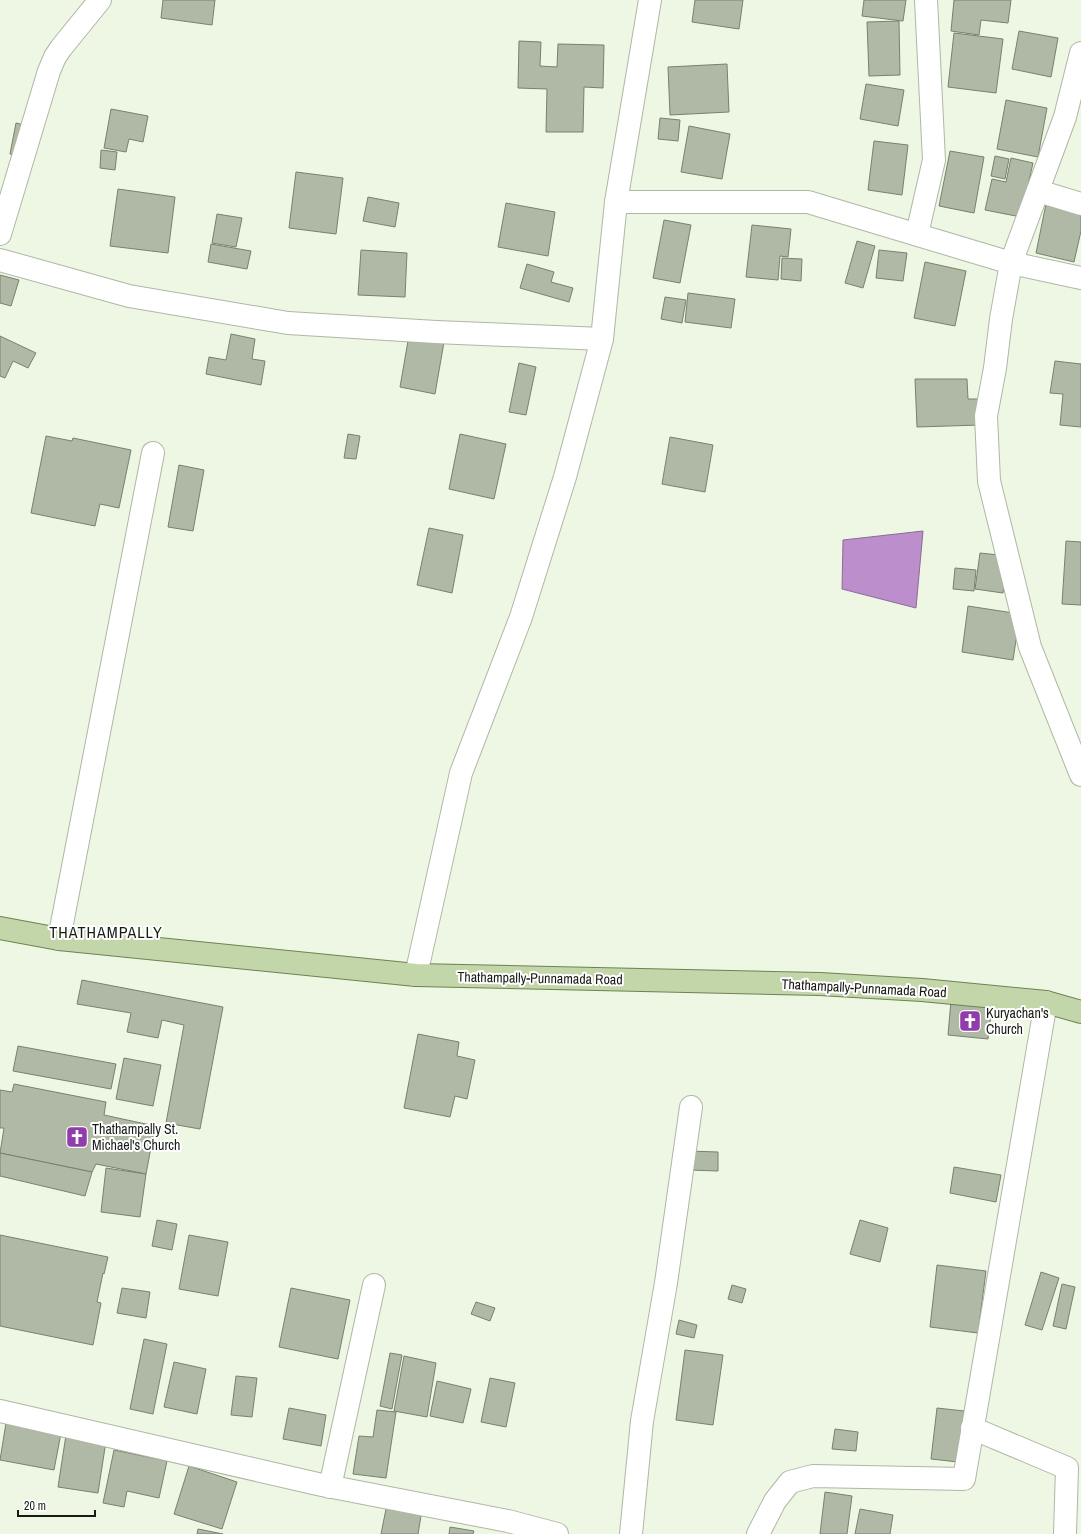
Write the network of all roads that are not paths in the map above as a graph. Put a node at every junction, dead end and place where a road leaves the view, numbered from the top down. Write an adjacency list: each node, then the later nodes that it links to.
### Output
1 (100, 0): 8 (street)
2 (650, 0): 6 (street)
3 (926, 0): 9 (street)
4 (1081, 53): 5 (street)
5 (1038, 191): 7 (street); 11 (street)
6 (616, 202): 9 (street); 13 (street)
7 (1081, 204)
8 (0, 234)
9 (917, 234): 11 (street)
10 (0, 260): 13 (street)
11 (1011, 263): 12 (street); 15 (street)
12 (1081, 278)
13 (602, 339): 18 (street)
14 (153, 453): 17 (street)
15 (1081, 775)
16 (0, 928): 17 (main road, Thathampally-Punnamada Road)
17 (59, 939): 18 (main road, Thathampally-Punnamada Road)
18 (416, 975): 19 (main road, Thathampally-Punnamada Road)
19 (1046, 1002): 20 (main road, Thathampally-Punnamada Road); 24 (street)
20 (1081, 1012)
21 (691, 1107): 27 (street)
22 (374, 1286): 25 (street)
23 (0, 1411): 25 (street)
24 (972, 1428): 28 (street); 29 (street)
25 (330, 1487): 26 (street)
26 (557, 1534)
27 (631, 1534)
28 (758, 1534)
29 (1065, 1534)

